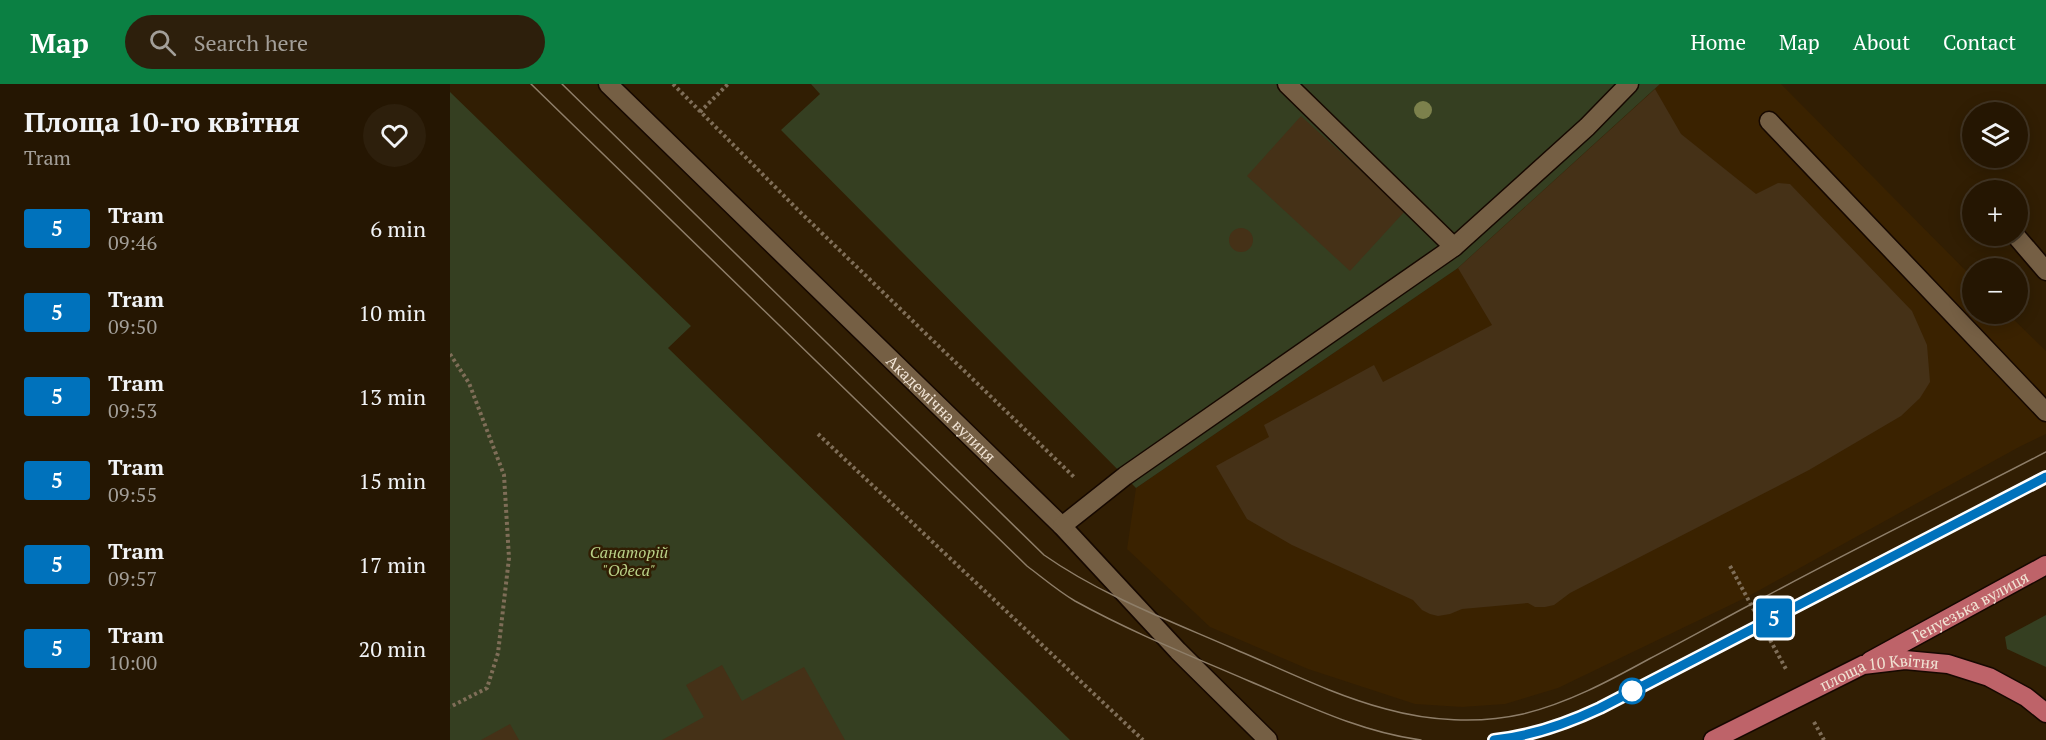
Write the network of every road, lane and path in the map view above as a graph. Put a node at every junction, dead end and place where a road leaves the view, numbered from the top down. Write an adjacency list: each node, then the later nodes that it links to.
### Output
1 (608, 84): 15 (street, Академічна вулиця)
2 (673, 84): 6 (path)
3 (728, 84): 6 (path)
4 (1287, 84): 8 (street)
5 (1629, 84): 8 (street)
6 (700, 112): 14 (path)
7 (1769, 121): 12 (street)
8 (1454, 246): 14 (street)
9 (2025, 246): 10 (street)
10 (2046, 271)
11 (450, 354): 20 (path)
12 (2046, 412)
13 (818, 434): 22 (path)
14 (1096, 498): 15 (street)
15 (1062, 526): 23 (street, Академічна вулиця)
16 (2046, 565): 18 (main road, Генуезька вулиця)
17 (1730, 566): 19 (path)
18 (1863, 665): 19 (main road, площа 10 Квітня); 21 (main road, площа 10 Квітня)
19 (1800, 695): 24 (main road, площа 10 Квітня); 25 (path)
20 (450, 707)
21 (2046, 713)
22 (1143, 740)
23 (1268, 740)
24 (1713, 740)
25 (1824, 740)

